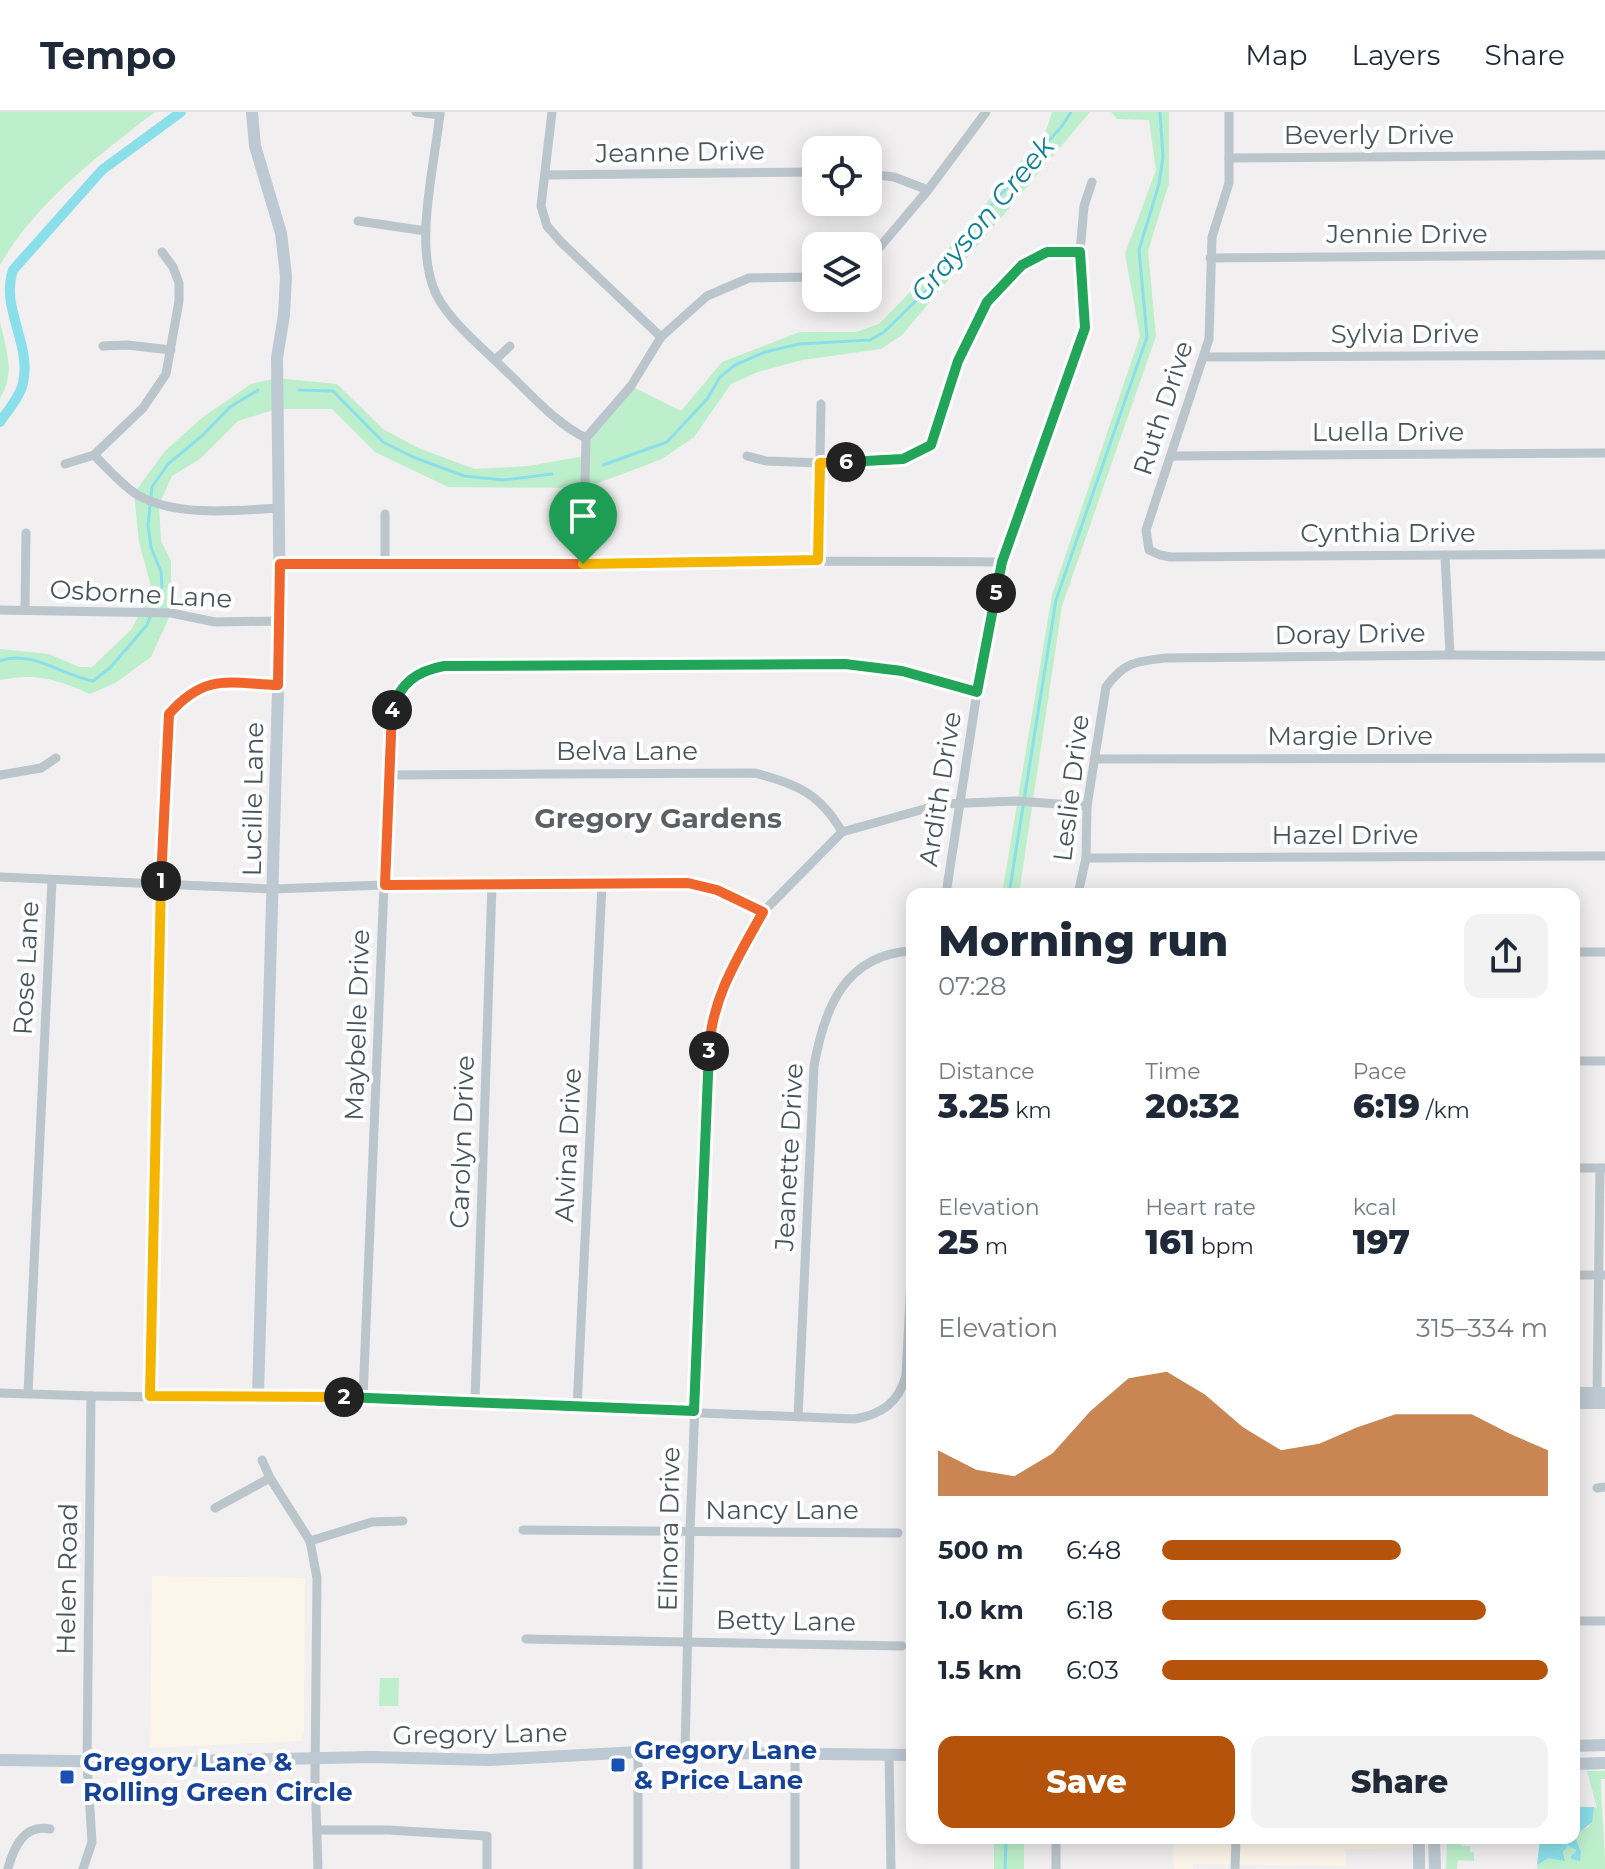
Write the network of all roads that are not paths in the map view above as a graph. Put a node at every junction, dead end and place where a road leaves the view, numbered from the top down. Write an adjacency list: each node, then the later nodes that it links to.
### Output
1 (252, 112): 37 (street, Lucille Lane)
2 (416, 112): 6 (street)
3 (552, 112): 10 (street)
4 (986, 112): 13 (street)
5 (1229, 112): 8 (street, Ruth Drive)
6 (440, 114): 15 (street)
7 (1605, 155): 8 (street, Beverly Drive)
8 (1229, 158): 20 (street, Ruth Drive)
9 (802, 172): 10 (street, Jeanne Drive)
10 (545, 175): 22 (street)
11 (882, 176): 13 (street)
12 (1092, 182): 18 (street, Ardith Drive)
13 (928, 190): 16 (street)
14 (358, 221): 15 (street)
15 (426, 231): 28 (street)
16 (882, 244)
17 (162, 252): 25 (street)
18 (1080, 252): 35 (street); 44 (street, Ardith Drive)
19 (1605, 255): 20 (street, Jennie Drive)
20 (1210, 258): 27 (street, Ruth Drive)
21 (802, 277): 22 (street)
22 (661, 337): 30 (street)
23 (103, 346): 25 (street)
24 (510, 346): 28 (street)
25 (171, 350): 32 (street)
26 (1605, 355): 27 (street, Sylvia Drive)
27 (1205, 357): 34 (street, Ruth Drive)
28 (495, 360): 30 (street)
29 (821, 404): 35 (street)
30 (586, 438): 47 (street)
31 (1605, 453): 34 (street, Luella Drive)
32 (94, 455): 36 (street); 37 (street)
33 (747, 456): 35 (street)
34 (1172, 456): 42 (street, Ruth Drive)
35 (820, 463): 43 (street)
36 (65, 464)
37 (278, 508): 45 (street, Lucille Lane)
38 (385, 514): 46 (street)
39 (26, 533): 49 (street)
40 (1605, 554): 41 (street, Cynthia Drive)
41 (1445, 555): 42 (street, Cynthia Drive); 51 (street)
42 (1171, 557)
43 (818, 560): 44 (street); 47 (street)
44 (1002, 562): 55 (street, Ardith Drive)
45 (280, 564): 46 (street); 50 (street, Lucille Lane)
46 (385, 564): 47 (street)
47 (583, 564)
48 (0, 610): 49 (street, Osborne Lane)
49 (25, 610): 50 (street, Osborne Lane)
50 (280, 621): 53 (street, Lucille Lane)
51 (1450, 655): 52 (street, Doray Drive); 54 (street, Doray Drive)
52 (1605, 656)
53 (278, 685): 70 (street); 74 (street, Lucille Lane)
54 (1106, 687): 58 (street, Leslie Drive)
55 (977, 692): 60 (street, Maybelle Drive); 61 (street, Ardith Drive)
56 (56, 758): 59 (street)
57 (1605, 758): 58 (street, Margie Drive)
58 (1094, 759): 62 (street, Leslie Drive)
59 (0, 775)
60 (390, 775): 63 (street, Belva Lane); 71 (street, Maybelle Drive)
61 (960, 802): 62 (street, Elinora Drive); 63 (street, Elinora Drive); 72 (street, Ardith Drive)
62 (1087, 806): 65 (street, Leslie Drive)
63 (842, 832): 75 (street, Elinora Drive)
64 (1605, 856): 65 (street, Hazel Drive)
65 (1086, 858): 73 (street, Leslie Drive)
66 (0, 877): 67 (street)
67 (52, 880): 70 (street); 87 (street, Rose Lane)
68 (492, 884): 69 (street); 71 (street); 94 (street, Carolyn Drive)
69 (602, 884): 75 (street); 96 (street, Alvina Drive)
70 (161, 885): 74 (street); 90 (street)
71 (385, 885): 74 (street); 92 (street, Maybelle Drive)
72 (947, 888)
73 (1079, 888)
74 (272, 889): 91 (street, Lucille Lane)
75 (763, 912): 97 (street, Elinora Drive)
76 (906, 952): 98 (street, Jeanette Drive)
77 (1580, 952): 78 (street)
78 (1605, 952)
79 (1580, 1061): 80 (street)
80 (1605, 1061)
81 (1580, 1168): 82 (street)
82 (1602, 1168): 84 (street)
83 (1580, 1275): 84 (street)
84 (1602, 1275): 93 (street)
85 (906, 1376): 98 (street)
86 (0, 1393): 87 (street)
87 (28, 1393): 89 (street)
88 (1580, 1394): 93 (street)
89 (91, 1396): 90 (street); 121 (street, Helen Road)
90 (150, 1396): 91 (street)
91 (258, 1396): 92 (street)
92 (363, 1398): 94 (street)
93 (1601, 1398): 95 (street)
94 (475, 1401): 96 (street)
95 (1580, 1402)
96 (577, 1408): 97 (street)
97 (694, 1411): 98 (street); 104 (street, Elinora Drive)
98 (798, 1417)
99 (262, 1460): 100 (street)
100 (270, 1478): 101 (street); 106 (street)
101 (215, 1508)
102 (403, 1521): 106 (street)
103 (523, 1530): 104 (street, Nancy Lane)
104 (690, 1531): 105 (street, Nancy Lane); 110 (street, Elinora Drive)
105 (898, 1533)
106 (310, 1541): 119 (street)
107 (1580, 1621): 108 (street)
108 (1605, 1621)
109 (526, 1639): 110 (street, Betty Lane)
110 (688, 1641): 111 (street, Betty Lane); 115 (street, Elinora Drive)
111 (902, 1646)
112 (1605, 1745): 113 (street)
113 (1580, 1746)
114 (638, 1752): 115 (street, Gregory Lane); 119 (street, Gregory Lane); 135 (street)
115 (685, 1753): 116 (street, Gregory Lane)
116 (795, 1754): 118 (street, Gregory Lane); 136 (street)
117 (906, 1755): 118 (street, Gregory Lane)
118 (889, 1756): 137 (street)
119 (315, 1758): 121 (street, Gregory Lane); 125 (street)
120 (0, 1760): 121 (street, Gregory Lane)
121 (87, 1762): 131 (street, Helen Road)
122 (1605, 1763): 123 (street)
123 (1580, 1764)
124 (50, 1829): 132 (street)
125 (317, 1830): 133 (street); 134 (street)
126 (1056, 1844): 138 (street)
127 (1236, 1844): 139 (street)
128 (1419, 1844): 140 (street)
129 (1434, 1844): 141 (street)
130 (0, 1864): 132 (street)
131 (82, 1866)
132 (8, 1869)
133 (318, 1869)
134 (487, 1869)
135 (638, 1869)
136 (795, 1869)
137 (891, 1869)
138 (1056, 1869)
139 (1235, 1869)
140 (1419, 1869)
141 (1435, 1869)

